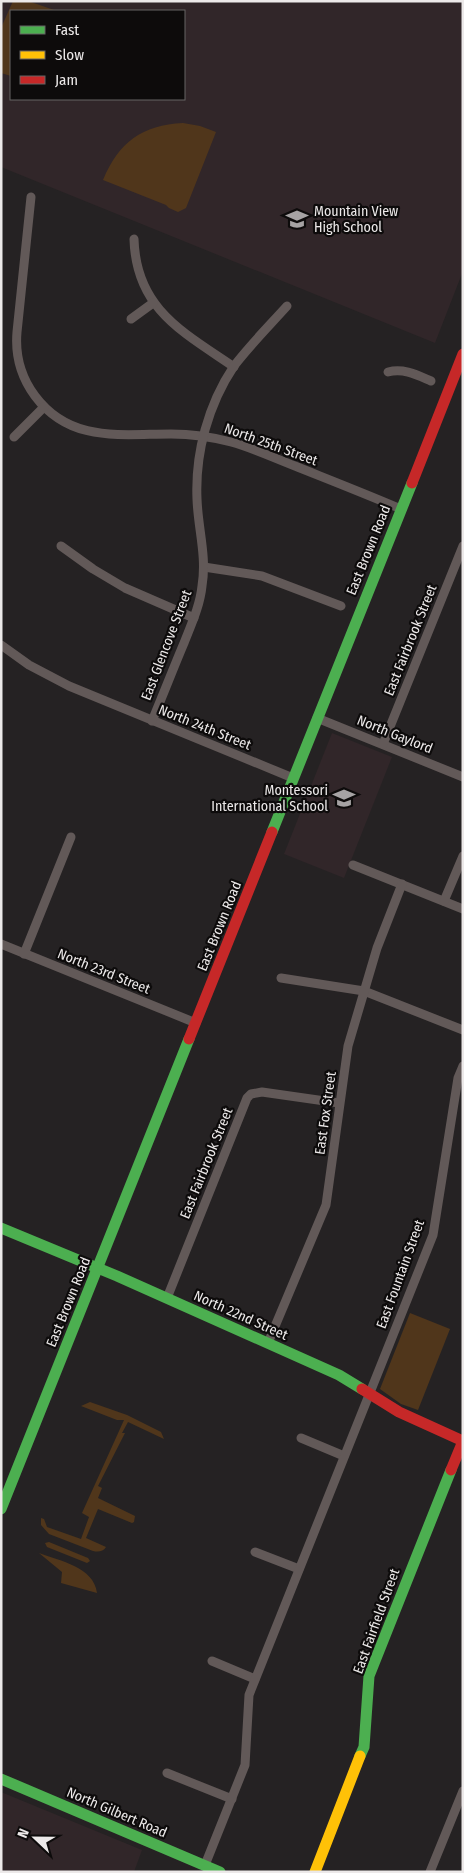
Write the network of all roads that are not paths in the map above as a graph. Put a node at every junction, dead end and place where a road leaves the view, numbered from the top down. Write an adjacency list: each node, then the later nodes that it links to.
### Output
1 (31, 197): 10 (street, North 25th Street)
2 (134, 239): 3 (street)
3 (153, 303): 5 (street); 7 (street)
4 (287, 306): 7 (street, East Glencove Street)
5 (131, 319)
6 (463, 354): 13 (main road, East Brown Road)
7 (234, 367): 11 (street, East Glencove Street)
8 (388, 372): 9 (street)
9 (431, 381)
10 (44, 407): 11 (street, North 25th Street); 12 (street)
11 (203, 436): 13 (street, North 25th Street); 16 (street, East Glencove Street)
12 (14, 437)
13 (401, 509): 20 (main road, East Brown Road)
14 (61, 546): 18 (street)
15 (463, 546): 22 (street, East Fairbrook Street)
16 (204, 567): 17 (street); 18 (street, East Glencove Street)
17 (341, 606)
18 (194, 618): 21 (street, East Glencove Street)
19 (1, 645): 21 (street, North 24th Street)
20 (317, 718): 22 (street, North Gaylord); 24 (main road, East Brown Road)
21 (152, 721): 24 (street, North 24th Street)
22 (383, 744): 23 (street, North Gaylord)
23 (463, 777)
24 (294, 778): 35 (main road, East Brown Road)
25 (71, 837): 32 (street)
26 (463, 856): 29 (street)
27 (353, 865): 28 (street)
28 (402, 884): 29 (street); 34 (street, East Fox Street)
29 (444, 901): 30 (street)
30 (463, 909)
31 (1, 944): 32 (street, North 23rd Street)
32 (24, 954): 35 (street, North 23rd Street)
33 (281, 978): 34 (street)
34 (364, 991): 36 (street); 38 (street, East Fox Street)
35 (196, 1023): 40 (main road, East Brown Road)
36 (463, 1030)
37 (463, 1066): 43 (street, East Fountain Street)
38 (339, 1103): 41 (street, East Fairbrook Street); 42 (street, East Fox Street)
39 (1, 1228): 40 (main road, North 22nd Street)
40 (98, 1269): 41 (main road, North 22nd Street); 47 (main road, East Brown Road)
41 (167, 1298): 42 (main road, North 22nd Street)
42 (268, 1343): 43 (main road, North 22nd Street)
43 (369, 1394): 45 (main road, North 22nd Street); 46 (street, East Fountain Street)
44 (301, 1438): 46 (street)
45 (463, 1441): 57 (main road, East Fairfield Street)
46 (344, 1456): 49 (street, East Fountain Street)
47 (1, 1509)
48 (256, 1552): 49 (street)
49 (299, 1569): 51 (street, East Fountain Street)
50 (212, 1661): 51 (street)
51 (255, 1679): 55 (street, East Fountain Street)
52 (167, 1773): 55 (street)
53 (1, 1779): 56 (main road, North Gilbert Road)
54 (463, 1791): 58 (street)
55 (232, 1798): 56 (street, East Fountain Street)
56 (212, 1869)
57 (315, 1872)
58 (430, 1872)

